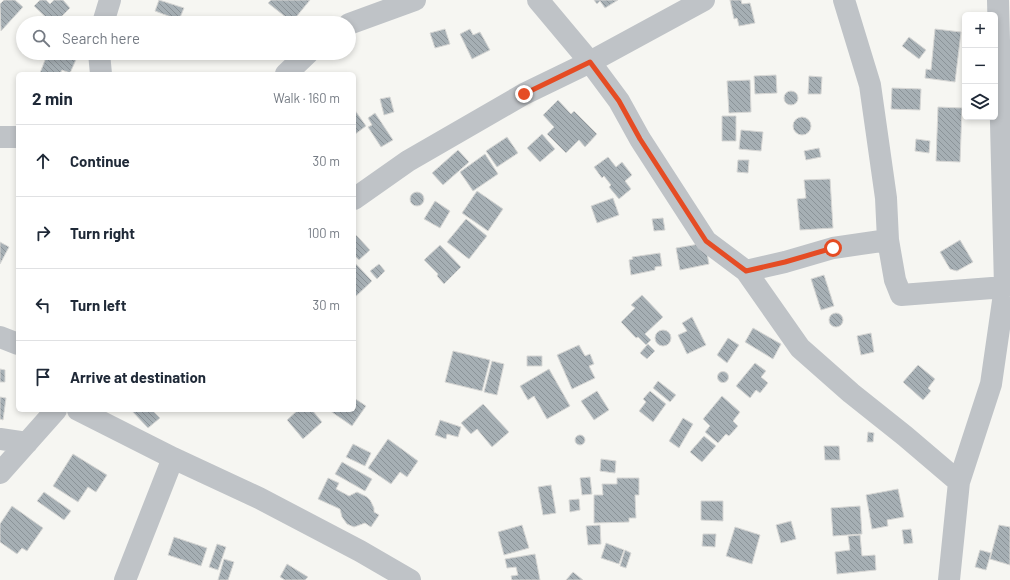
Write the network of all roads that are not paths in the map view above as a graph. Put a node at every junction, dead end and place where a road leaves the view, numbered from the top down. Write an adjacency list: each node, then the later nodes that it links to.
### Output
1 (110, 0): 7 (street)
2 (415, 0): 8 (street)
3 (538, 0): 11 (street)
4 (704, 0): 11 (street)
5 (844, 0): 18 (street)
6 (998, 0): 16 (street)
7 (105, 16)
8 (356, 21)
9 (100, 60): 12 (street)
10 (301, 60): 13 (street)
11 (590, 62): 17 (street); 19 (street)
12 (101, 72)
13 (288, 72)
14 (0, 137): 15 (street)
15 (16, 137)
16 (1006, 162): 20 (street)
17 (356, 198)
18 (888, 240): 19 (street); 20 (street)
19 (746, 271): 29 (street)
20 (1005, 287): 29 (street)
21 (0, 337): 22 (street)
22 (16, 343)
23 (54, 412): 26 (street)
24 (82, 412): 27 (street)
25 (0, 439): 26 (street)
26 (27, 443): 28 (street)
27 (173, 458): 30 (street); 31 (street)
28 (0, 473)
29 (959, 482): 32 (street)
30 (126, 580)
31 (410, 580)
32 (949, 580)

